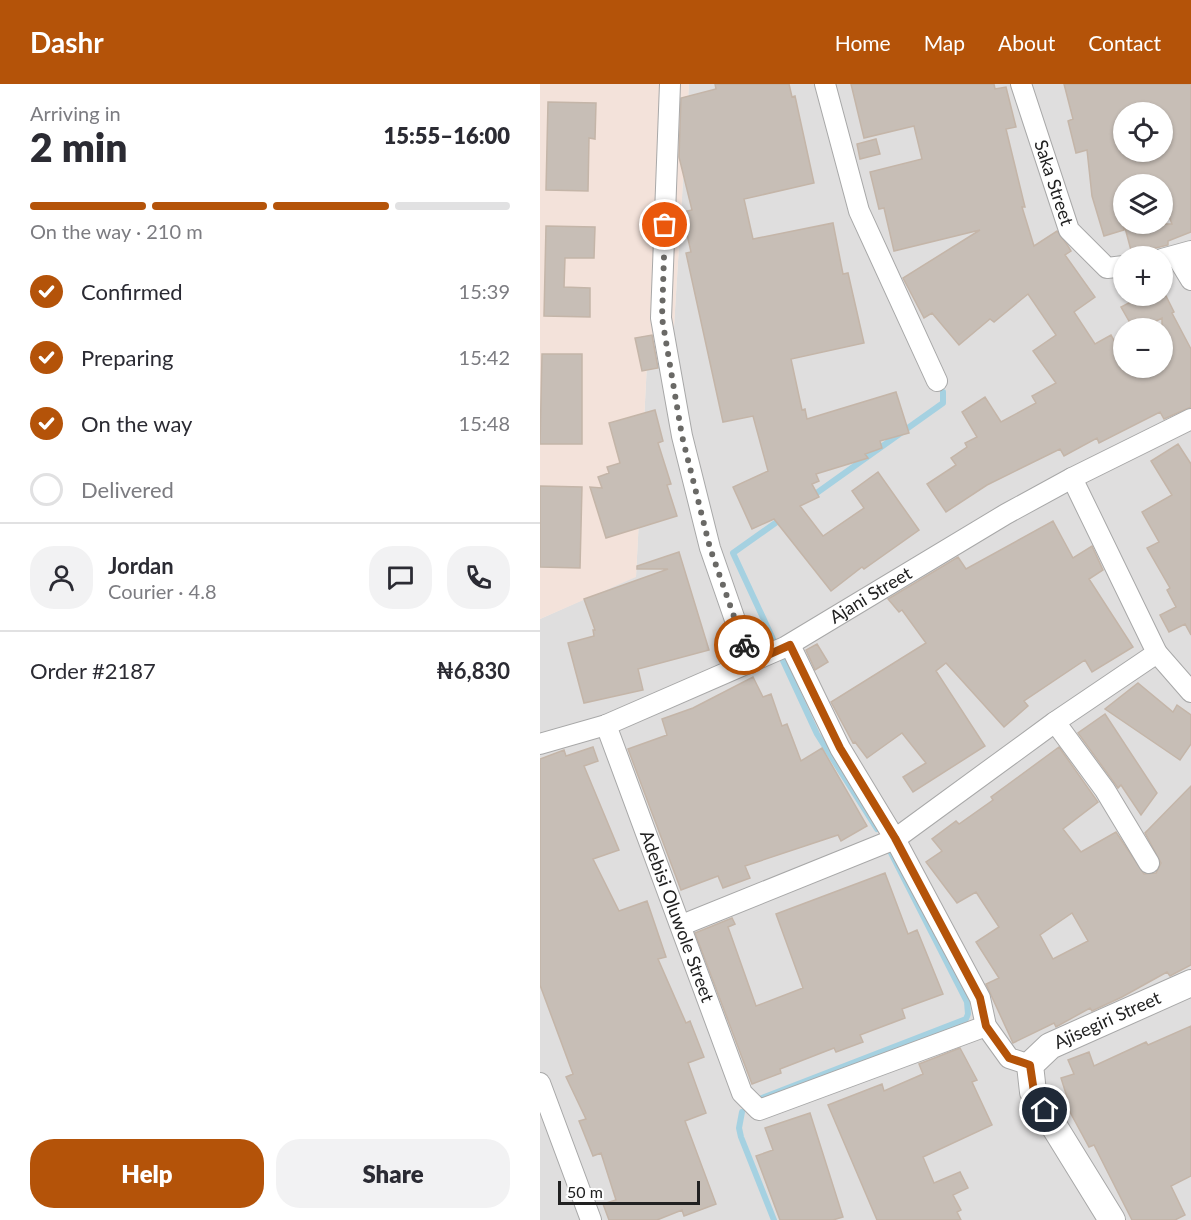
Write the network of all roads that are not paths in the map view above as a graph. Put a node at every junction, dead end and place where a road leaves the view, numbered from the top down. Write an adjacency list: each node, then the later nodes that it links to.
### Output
1 (670, 84): 12 (street)
2 (825, 84): 7 (street)
3 (1021, 84): 5 (street, Saka Street)
4 (1177, 256): 6 (street)
5 (1113, 265)
6 (1191, 280)
7 (937, 381)
8 (1191, 419): 9 (street, Ajani Street)
9 (1072, 478): 10 (street, Ajani Street); 11 (street)
10 (782, 649): 12 (street, Ajani Street); 17 (street)
11 (1157, 653): 13 (street); 14 (street)
12 (750, 663): 15 (street, Ajani Street)
13 (1191, 692)
14 (1055, 722): 17 (street); 18 (street)
15 (606, 725): 16 (street, Ajani Street); 19 (street, Adebisi Oluwole Street)
16 (540, 744)
17 (895, 838): 19 (street); 21 (street)
18 (1149, 863)
19 (682, 926): 21 (street, Adebisi Oluwole Street)
20 (1191, 983): 22 (street, Ajisegiri Street)
21 (986, 1026): 22 (street)
22 (1030, 1065): 25 (street)
23 (540, 1083): 24 (street)
24 (591, 1220)
25 (1112, 1220)

